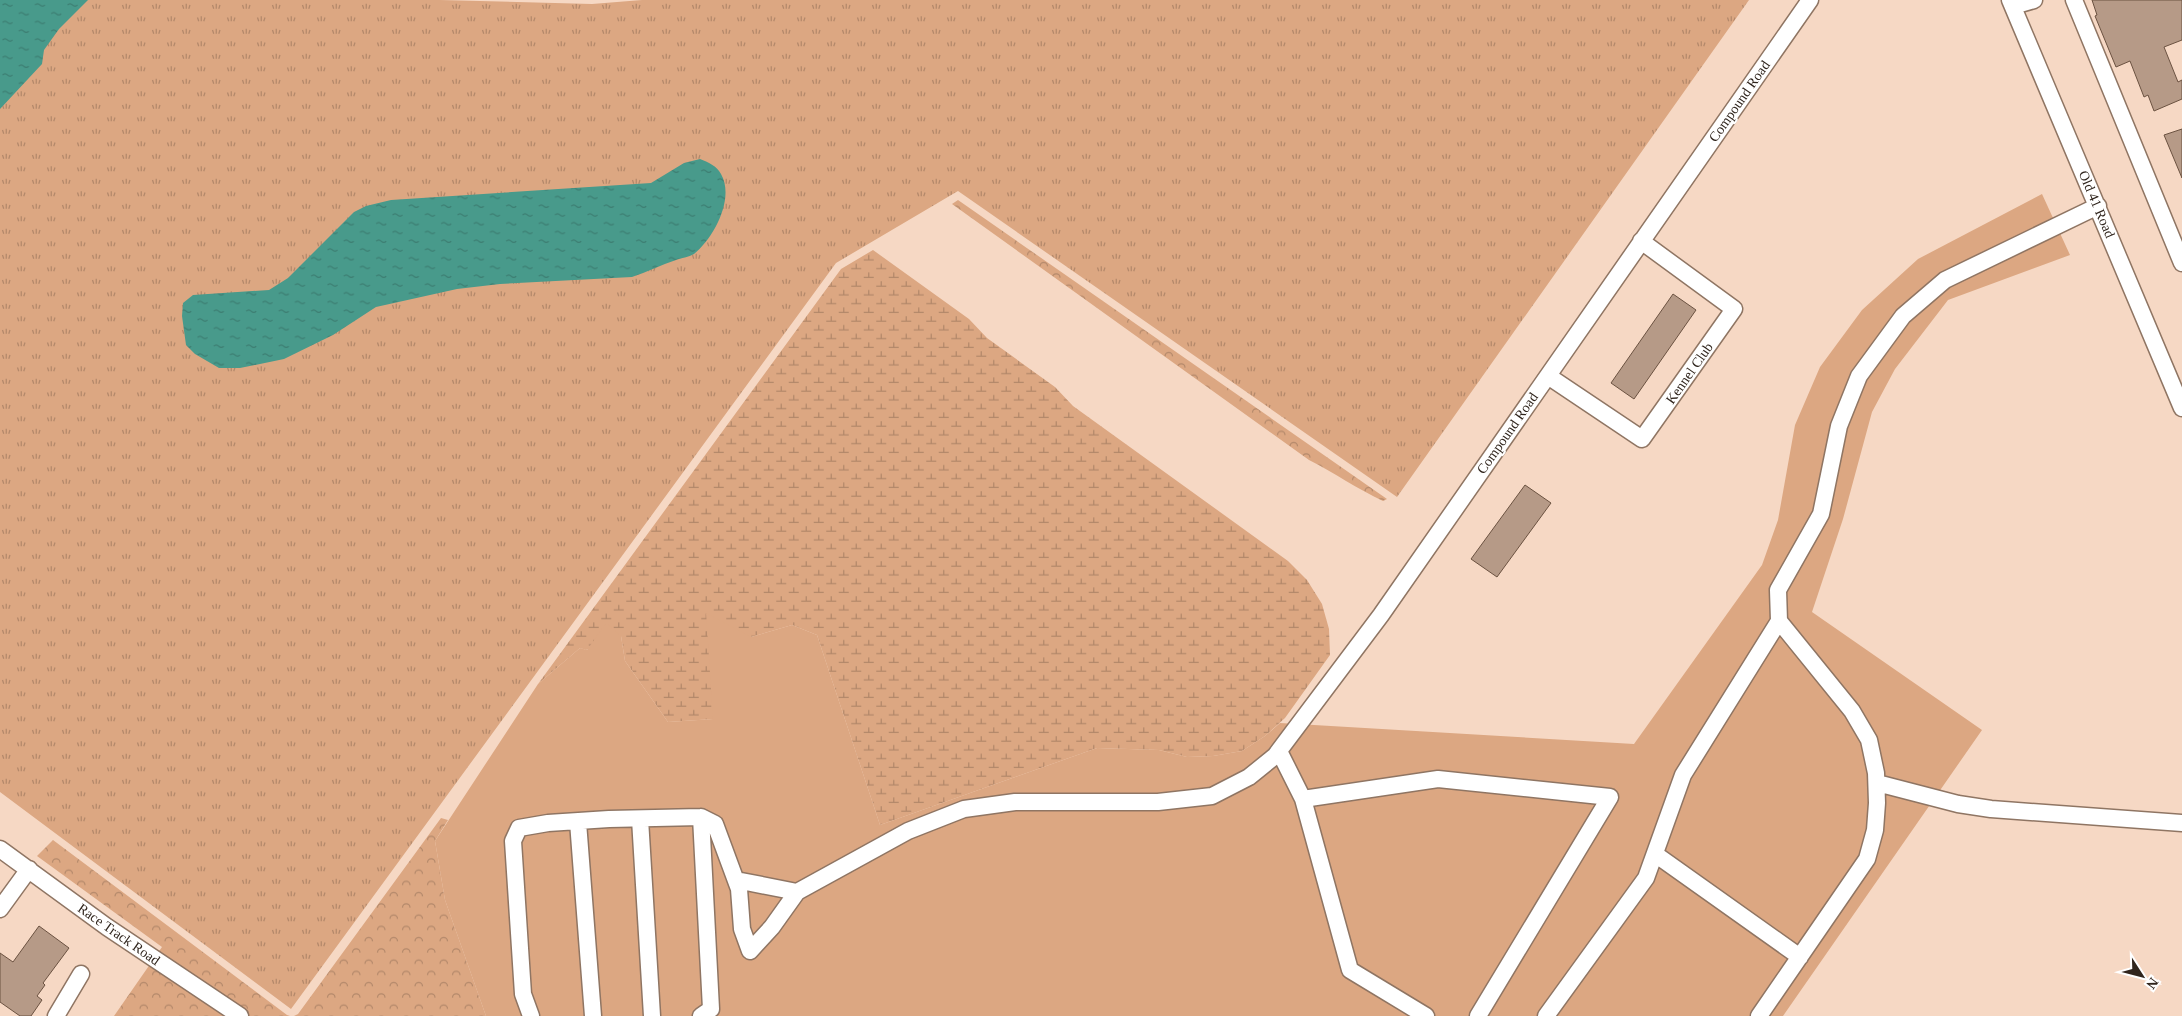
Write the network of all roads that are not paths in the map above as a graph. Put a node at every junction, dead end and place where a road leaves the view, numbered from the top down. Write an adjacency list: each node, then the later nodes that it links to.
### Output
1 (1810, 0): 6 (street, Compound Road)
2 (2034, 0): 4 (street)
3 (2074, 0): 7 (street)
4 (2011, 3): 5 (street, Old 41 Road)
5 (2098, 206): 9 (street, Old 41 Road); 10 (street)
6 (1642, 241): 8 (street, Compound Road); 8 (street, Kennel Club)
7 (2182, 263)
8 (1548, 376): 11 (street, Compound Road)
9 (2182, 408)
10 (1779, 621): 12 (street); 19 (street)
11 (1279, 751): 13 (street); 22 (street, Compound Road)
12 (1877, 783): 17 (street); 24 (street)
13 (1303, 799): 32 (street); 33 (street)
14 (701, 817): 15 (street); 21 (street); 26 (street)
15 (640, 819): 16 (street); 31 (street)
16 (578, 822): 29 (street); 30 (street)
17 (2182, 823)
18 (0, 849): 20 (street, Race Track Road)
19 (1655, 854): 24 (street); 34 (street)
20 (29, 869): 23 (street); 28 (street, Race Track Road)
21 (736, 880): 22 (street); 22 (street)
22 (797, 892)
23 (1, 907)
24 (1800, 957): 35 (street)
25 (81, 974): 27 (street)
26 (708, 1014)
27 (56, 1016)
28 (240, 1016)
29 (530, 1016)
30 (593, 1016)
31 (652, 1016)
32 (1426, 1016)
33 (1478, 1016)
34 (1546, 1016)
35 (1759, 1016)

